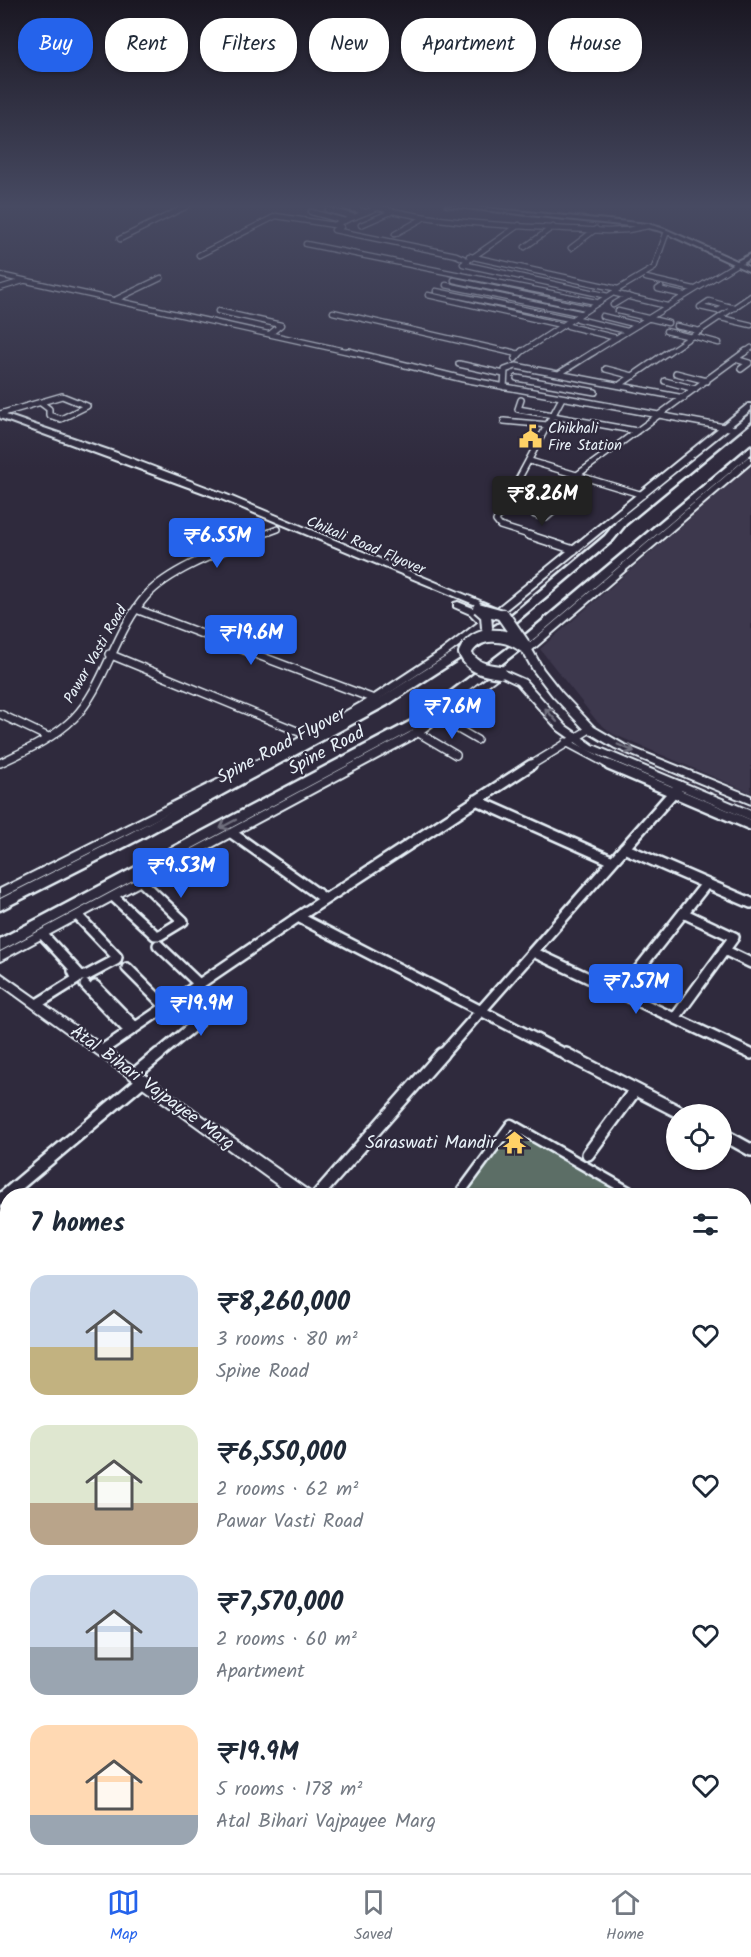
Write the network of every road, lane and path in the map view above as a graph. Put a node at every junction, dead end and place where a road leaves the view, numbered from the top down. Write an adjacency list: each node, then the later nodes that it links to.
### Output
1 (87, 293): 15 (street)
2 (130, 293): 15 (street)
3 (448, 293): 30 (street)
4 (482, 293): 26 (street)
5 (518, 293): 20 (street)
6 (553, 293): 16 (street)
7 (674, 293): 13 (street)
8 (687, 293): 13 (street)
9 (610, 294): 12 (street); 16 (street)
10 (670, 294): 13 (street)
11 (428, 295): 32 (street)
12 (628, 296): 17 (street); 18 (street)
13 (683, 296): 18 (street)
14 (751, 296): 22 (street)
15 (117, 300): 40 (street)
16 (596, 302): 20 (street)
17 (613, 305)
18 (667, 306): 28 (street)
19 (727, 306): 22 (street)
20 (587, 308): 26 (street)
21 (624, 308): 28 (street)
22 (735, 308): 29 (street)
23 (218, 311): 40 (street)
24 (618, 311): 28 (street)
25 (333, 312): 45 (street)
26 (578, 316): 30 (street); 39 (street)
27 (602, 316): 33 (street)
28 (650, 317): 31 (street); 33 (street)
29 (721, 318): 34 (street); 38 (street)
30 (570, 319): 32 (street)
31 (668, 323)
32 (561, 325): 45 (street)
33 (638, 325): 39 (street)
34 (751, 325)
35 (568, 326): 42 (street)
36 (676, 326): 38 (street)
37 (666, 331): 41 (street)
38 (700, 331): 41 (street)
39 (627, 332): 42 (street)
40 (271, 333): 61 (street)
41 (692, 337): 43 (street); 55 (street)
42 (617, 338): 52 (street)
43 (719, 343)
44 (751, 348): 46 (street)
45 (518, 354): 49 (street)
46 (738, 358): 47 (street); 51 (street); 58 (street)
47 (751, 359)
48 (459, 364): 54 (street)
49 (511, 367): 52 (street); 54 (street)
50 (606, 369): 55 (street)
51 (741, 369)
52 (560, 373): 59 (street)
53 (676, 373): 58 (street)
54 (504, 374): 61 (street)
55 (633, 376): 59 (street)
56 (517, 378): 60 (street)
57 (664, 381): 62 (street)
58 (707, 381): 62 (street)
59 (621, 384): 65 (street)
60 (565, 386): 63 (street); 64 (street)
61 (504, 387): 64 (street)
62 (695, 389): 65 (street)
63 (595, 392)
64 (559, 398): 70 (street); 71 (street)
65 (684, 398): 71 (street)
66 (520, 400): 70 (street)
67 (41, 403): 67 (street); 69 (street)
68 (751, 406): 75 (street, Spine Road)
69 (0, 416): 78 (main road)
70 (553, 416): 74 (street); 76 (street)
71 (658, 416): 75 (street); 76 (street)
72 (751, 416): 75 (main road, Spine Road)
73 (504, 421): 74 (street)
74 (548, 425): 80 (street)
75 (730, 428): 84 (street, Spine Road); 85 (main road, Spine Road)
76 (637, 431): 81 (street)
77 (751, 449): 128 (main road, Spine Road, one-way to 128)
78 (114, 458): 86 (main road); 88 (main road, Chikali Road Flyover); 90 (main road)
79 (751, 459): 92 (street)
80 (530, 461): 81 (street); 82 (street)
81 (578, 475): 84 (street)
82 (519, 481): 83 (street); 87 (street)
83 (546, 488): 83 (street)
84 (643, 495): 87 (street, Spine Road)
85 (622, 522): 90 (main road, Spine Road Flyover); 96 (main road, Spine Road)
86 (278, 529): 89 (street, Pawar Vasti Road); 91 (main road)
87 (574, 550): 90 (street, Spine Road)
88 (478, 608): 90 (main road, Chikali Road Flyover, bridge); 91 (main road, bridge)
89 (136, 609): 94 (street, Pawar Vasti Road); 96 (street)
90 (501, 612): 91 (main road, Spine Road Flyover, bridge); 92 (main road, bridge)
91 (485, 625): 93 (main road, Spine Road Flyover, bridge); 96 (street, Spine Road)
92 (525, 647): 93 (main road, Spine Road Flyover, bridge); 99 (main road)
93 (468, 648): 95 (main road, bridge); 114 (main road, Spine Road Flyover)
94 (109, 654): 101 (street); 102 (street, Pawar Vasti Road)
95 (500, 672): 98 (street, Spine Road); 104 (main road, one-way to 95)
96 (378, 701): 101 (street, Spine Road); 114 (main road, Spine Road)
97 (0, 714): 102 (street)
98 (440, 718): 100 (street, Spine Road); 103 (street)
99 (590, 729): 104 (street); 109 (main road, one-way to 109)
100 (417, 732): 105 (street); 112 (street, Spine Road)
101 (309, 736): 118 (street, Spine Road)
102 (48, 737): 106 (street, Pawar Vasti Road)
103 (477, 740)
104 (570, 740): 107 (main road); 108 (street)
105 (456, 755)
106 (0, 763)
107 (676, 789): 110 (main road); 111 (street); 113 (street)
108 (476, 800): 115 (street); 120 (street)
109 (751, 800)
110 (751, 816)
111 (751, 825)
112 (233, 834): 116 (street, Spine Road); 120 (street)
113 (624, 848): 115 (street); 117 (street)
114 (105, 851): 122 (main road, Spine Road)
115 (613, 861): 130 (street)
116 (142, 882): 119 (street, Spine Road); 119 (street)
117 (706, 884): 121 (street); 123 (street)
118 (0, 894)
119 (114, 897): 124 (street, Spine Road)
120 (325, 899): 125 (street)
121 (751, 903)
122 (0, 904)
123 (683, 913): 129 (street); 137 (street)
124 (78, 916): 126 (street, Spine Road); 126 (street)
125 (298, 917): 135 (street); 141 (street)
126 (41, 936): 131 (street, Spine Road); 139 (street)
127 (158, 945): 135 (street)
128 (0, 946)
129 (724, 950): 132 (street); 142 (street)
130 (532, 952): 137 (street); 141 (street)
131 (0, 957)
132 (751, 963)
133 (127, 968): 140 (street)
134 (0, 978): 139 (street, Atal Bihari Vajpayee Marg)
135 (199, 984): 138 (street)
136 (90, 986): 143 (street)
137 (620, 993): 142 (street)
138 (182, 996): 140 (street); 146 (street)
139 (37, 1004): 144 (street, Atal Bihari Vajpayee Marg)
140 (166, 1006): 143 (street)
141 (481, 1011): 147 (street); 154 (street)
142 (675, 1018): 145 (street)
143 (132, 1029): 144 (street)
144 (102, 1050): 146 (street, Atal Bihari Vajpayee Marg)
145 (751, 1054)
146 (139, 1077): 152 (street); 153 (street, Atal Bihari Vajpayee Marg)
147 (635, 1090): 148 (street); 151 (street)
148 (666, 1106)
149 (732, 1140): 150 (street)
150 (751, 1150)
151 (588, 1154)
152 (14, 1188)
153 (294, 1188)
154 (324, 1188)
155 (464, 1188): 156 (street)
156 (623, 1188)

